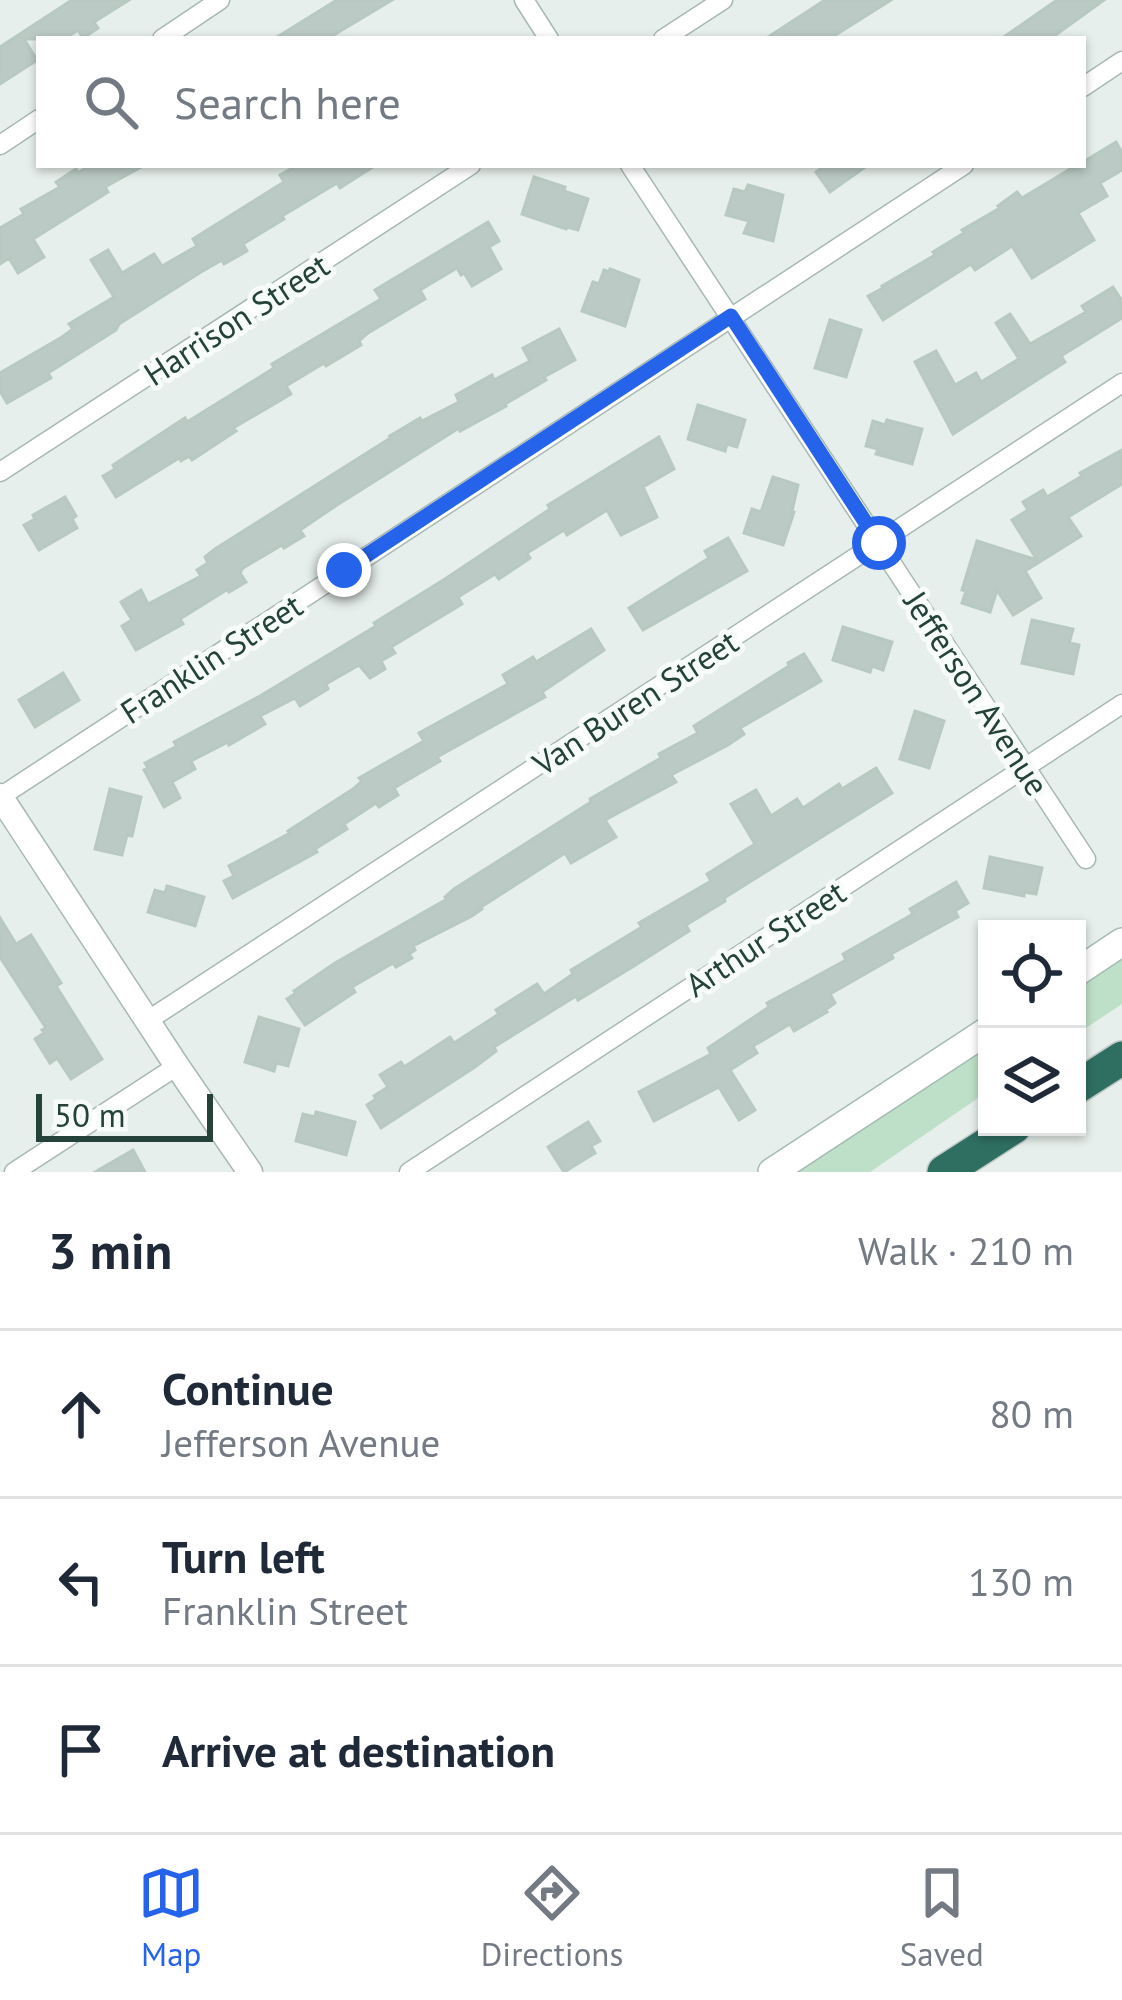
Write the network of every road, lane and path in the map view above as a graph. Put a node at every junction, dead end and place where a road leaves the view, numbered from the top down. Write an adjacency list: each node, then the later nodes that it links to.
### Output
1 (220, 0): 4 (street)
2 (524, 0): 5 (street)
3 (723, 0): 6 (street)
4 (166, 36)
5 (547, 36)
6 (668, 36)
7 (1122, 61): 8 (street)
8 (1086, 85)
9 (36, 121): 10 (street)
10 (0, 145)
11 (465, 168): 16 (street, Harrison Street)
12 (632, 168): 14 (street, Jefferson Avenue)
13 (959, 168): 14 (street, Franklin Street)
14 (731, 316): 17 (street, Jefferson Avenue); 20 (street, Franklin Street)
15 (1122, 382): 17 (street, Van Buren Street)
16 (0, 472)
17 (879, 543): 19 (street, Jefferson Avenue); 24 (street, Van Buren Street)
18 (1122, 704): 19 (street, Arthur Street)
19 (1025, 767): 21 (street, Jefferson Avenue); 32 (street, Arthur Street)
20 (0, 796): 24 (street)
21 (1086, 860)
22 (1122, 942): 23 (main road)
23 (1086, 966)
24 (147, 1021): 27 (street)
25 (978, 1037): 33 (main road)
26 (1122, 1058): 28 (highway)
27 (177, 1066): 30 (street); 31 (street)
28 (1086, 1081)
29 (1000, 1136): 34 (highway)
30 (14, 1172)
31 (250, 1172)
32 (409, 1172)
33 (772, 1172)
34 (944, 1172)

